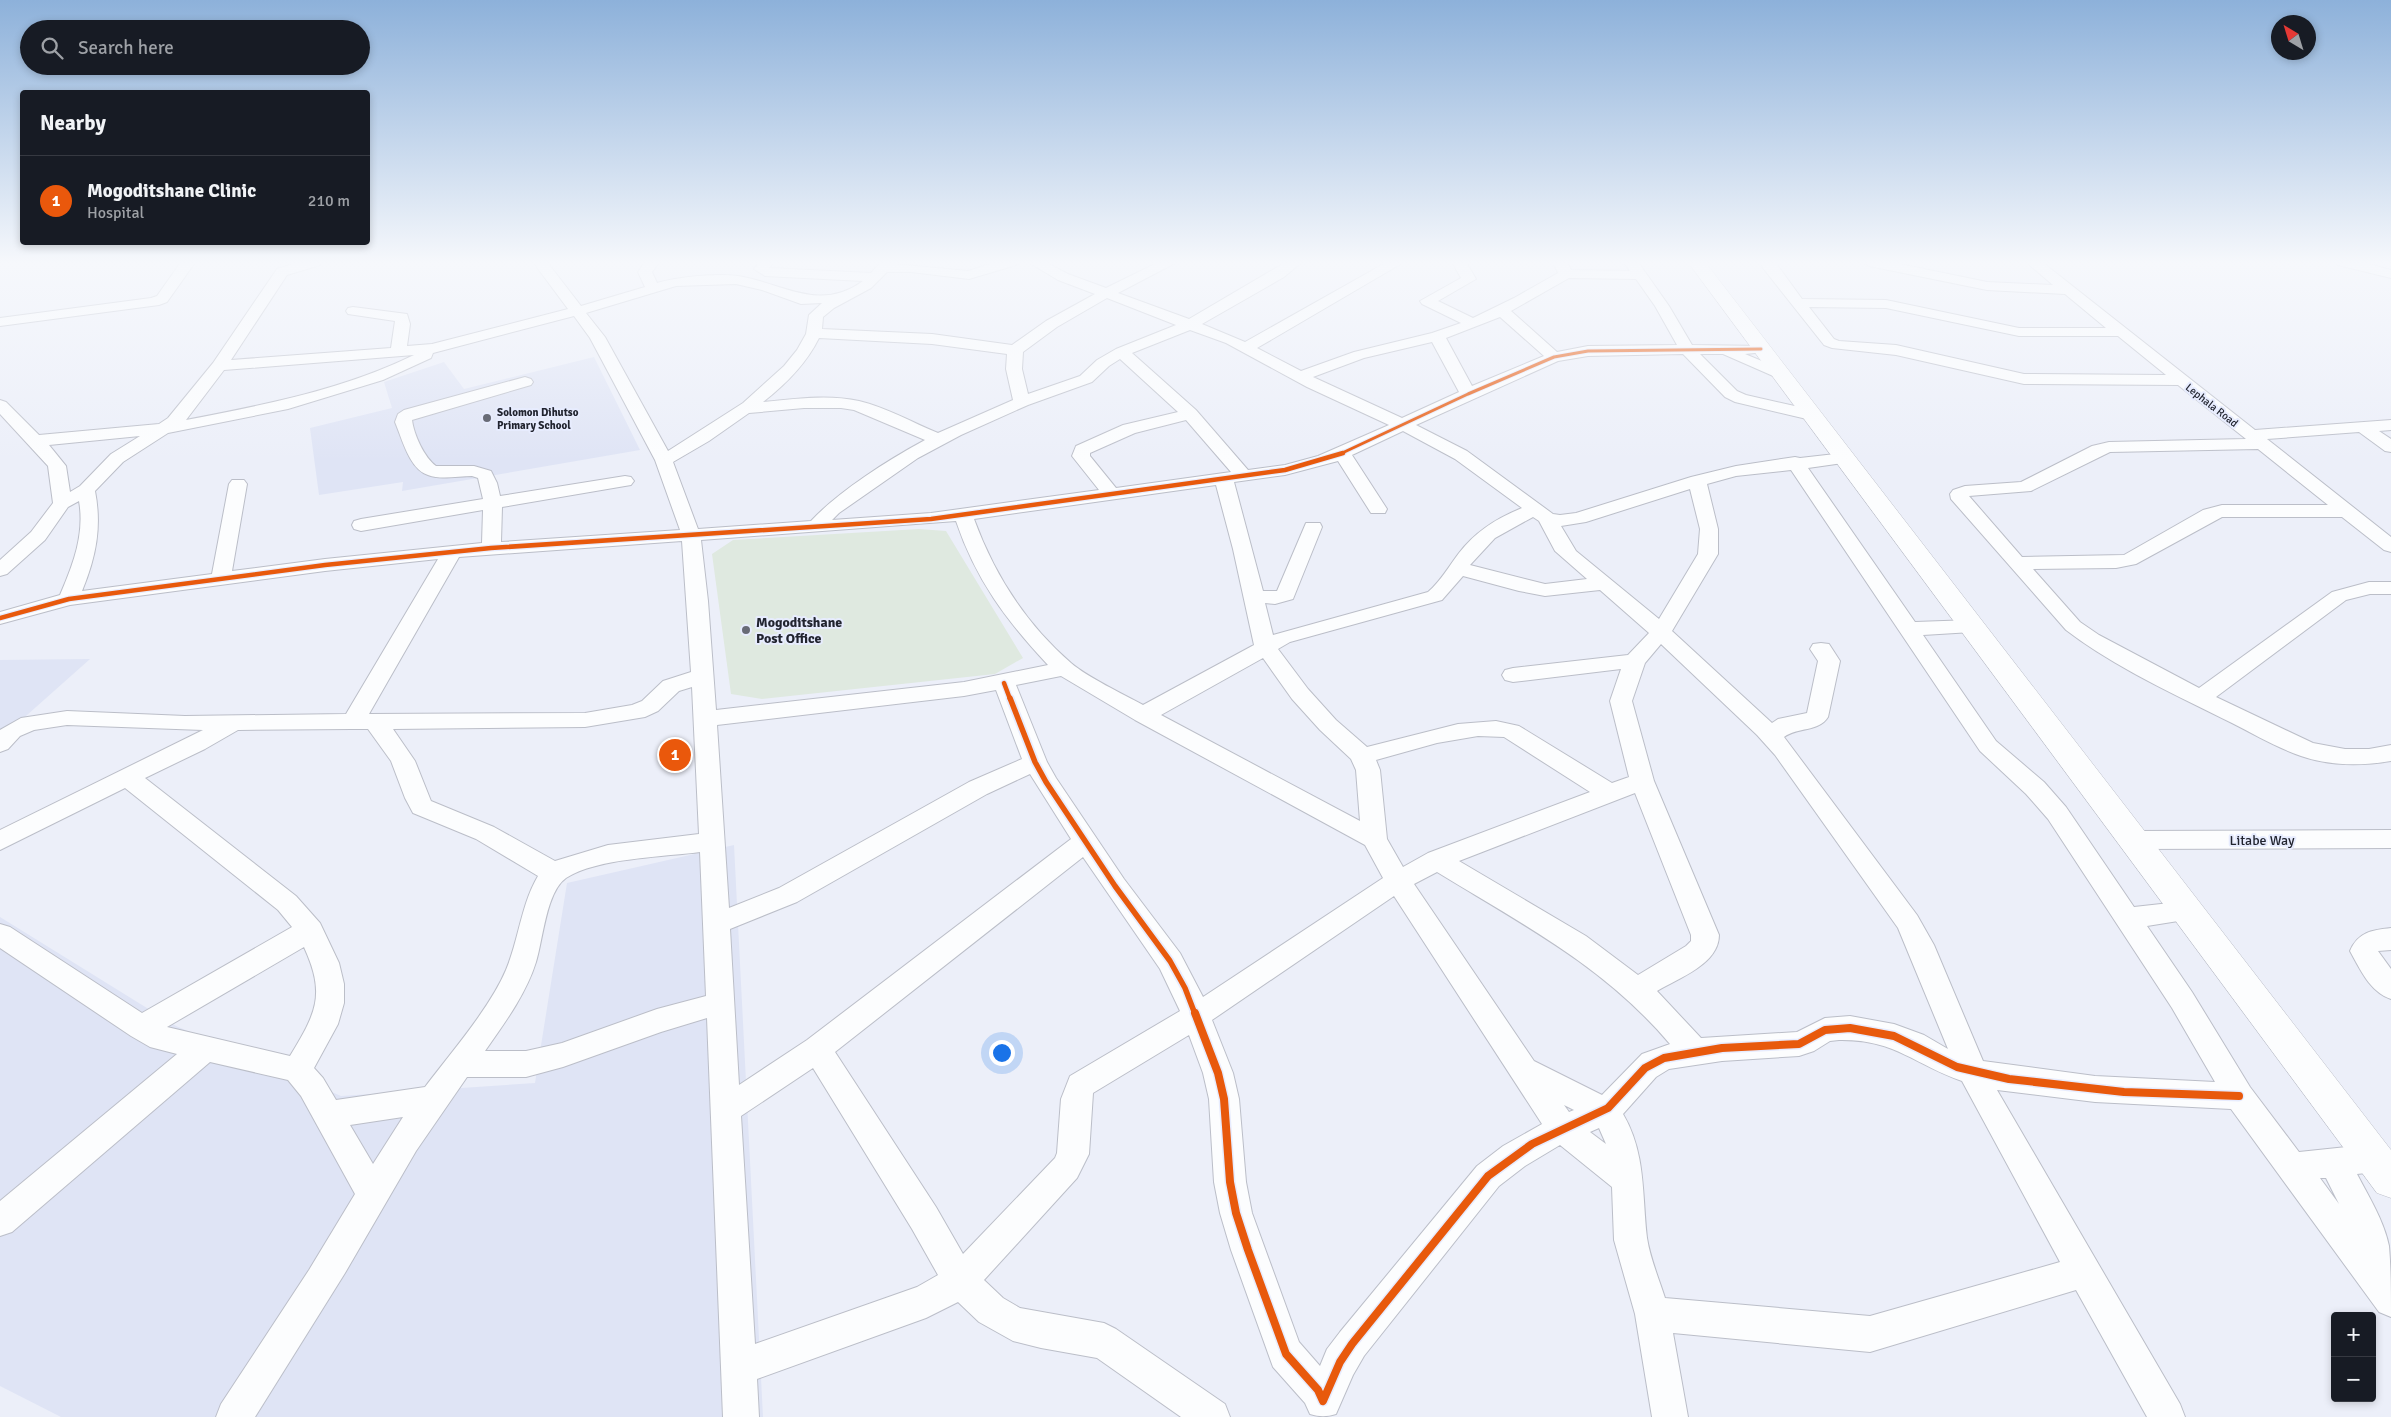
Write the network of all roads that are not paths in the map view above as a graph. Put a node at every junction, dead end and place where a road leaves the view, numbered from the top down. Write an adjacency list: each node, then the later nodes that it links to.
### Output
1 (244, 328): 29 (street)
2 (402, 328): 27 (street)
3 (512, 328): 21 (street)
4 (591, 328): 50 (street)
5 (814, 328): 18 (street)
6 (1047, 328): 24 (street)
7 (1181, 328): 26 (street)
8 (1201, 328): 20 (street)
9 (1280, 328): 20 (street)
10 (1459, 328): 19 (street)
11 (1521, 328): 28 (street)
12 (1675, 328): 25 (street)
13 (1745, 328): 23 (main road)
14 (1818, 328): 32 (street)
15 (2001, 328): 17 (street)
16 (2116, 328): 17 (street, Lephala Road)
17 (2121, 332): 32 (street, Lephala Road)
18 (813, 333): 24 (street); 36 (street)
19 (1437, 336): 31 (street); 34 (street)
20 (1247, 347): 31 (street)
21 (432, 349): 27 (street); 43 (street)
22 (1721, 349): 23 (street); 25 (street); 30 (street)
23 (1761, 349): 30 (main road)
24 (1015, 350): 35 (street)
25 (1687, 350): 28 (street); 39 (street)
26 (1122, 352): 35 (street); 38 (street)
27 (398, 353): 29 (street)
28 (1554, 357): 34 (street)
29 (219, 366): 43 (street)
30 (1780, 374): 39 (main road)
31 (1299, 377): 40 (street)
32 (2180, 380): 44 (street, Lephala Road)
33 (525, 382): 58 (street)
34 (1468, 394): 40 (street)
35 (1022, 402): 45 (street)
36 (744, 409): 45 (street); 50 (street)
37 (3, 411): 46 (street)
38 (1190, 414): 52 (street); 57 (street)
39 (1811, 415): 49 (main road)
40 (1405, 425): 48 (street); 62 (street)
41 (2391, 425): 42 (street)
42 (2362, 427): 44 (street); 47 (street)
43 (163, 429): 46 (street); 56 (street)
44 (2257, 439): 61 (street, Lephala Road); 71 (street)
45 (940, 440): 65 (street)
46 (34, 441): 59 (street)
47 (2391, 447)
48 (1342, 453): 52 (street); 60 (street)
49 (1844, 458): 51 (street); 80 (main road)
50 (664, 460): 67 (street)
51 (1795, 462): 54 (street); 81 (street)
52 (1233, 476): 57 (street); 77 (street)
53 (625, 481): 58 (street)
54 (1697, 481): 62 (street); 82 (street)
55 (238, 484): 74 (street)
56 (86, 490): 59 (street); 78 (street)
57 (1110, 494): 63 (street)
58 (492, 502): 64 (street); 69 (street)
59 (62, 504): 73 (street)
60 (1378, 509)
61 (2347, 511): 68 (street, Lephala Road); 71 (street)
62 (1541, 514): 72 (street); 75 (street)
63 (962, 515): 65 (street); 86 (street)
64 (361, 524)
65 (816, 527): 67 (street)
66 (1313, 527): 77 (street)
67 (691, 534): 69 (street); 88 (street)
68 (2391, 546)
69 (491, 548): 70 (street)
70 (453, 551): 74 (street); 94 (street)
71 (2018, 563): 90 (street)
72 (1458, 568): 75 (street); 83 (street)
73 (0, 570)
74 (222, 579): 78 (street)
75 (1604, 583): 82 (street)
76 (2391, 588): 90 (street)
77 (1252, 596): 83 (street)
78 (70, 599): 79 (street)
79 (0, 618)
80 (1972, 626): 81 (street); 105 (main road)
81 (1909, 629): 113 (street)
82 (1661, 632): 85 (street); 95 (street)
83 (1265, 646): 91 (street); 98 (street)
84 (1821, 649): 95 (street)
85 (1635, 661): 87 (street); 101 (street)
86 (1064, 669): 89 (street); 91 (street)
87 (1513, 675)
88 (702, 676): 92 (street); 94 (street)
89 (1004, 683): 92 (street); 99 (street)
90 (2200, 698): 97 (street)
91 (1142, 715): 104 (street)
92 (705, 719): 108 (street)
93 (235, 722): 94 (street); 96 (street); 100 (street)
94 (364, 722): 110 (street)
95 (1770, 736): 129 (street)
96 (0, 744)
97 (2391, 753)
98 (1362, 756): 102 (street); 104 (street)
99 (1035, 762): 107 (street); 114 (street)
100 (127, 777): 106 (street); 115 (street)
101 (1642, 781): 102 (street); 119 (street)
102 (1611, 794): 109 (street)
103 (2391, 839): 105 (street, Litabe Way)
104 (1374, 840): 111 (street)
105 (2133, 840): 112 (main road)
106 (0, 841)
107 (1086, 841): 121 (street); 124 (street)
108 (712, 842): 110 (street); 114 (street)
109 (1437, 860): 111 (street); 119 (street)
110 (554, 873): 126 (street)
111 (1398, 881): 121 (street); 128 (street)
112 (2188, 911): 113 (street); 138 (main road)
113 (2126, 918): 130 (street)
114 (716, 924): 120 (street)
115 (310, 930): 122 (street); 127 (street)
116 (0, 934): 122 (street)
117 (2391, 939): 118 (street)
118 (2391, 988)
119 (1637, 989): 125 (street)
120 (720, 1002): 126 (street); 132 (street)
121 (1196, 1016): 143 (street); 147 (street)
122 (141, 1028): 123 (street)
123 (204, 1049): 127 (street); 141 (street)
124 (817, 1049): 132 (street); 143 (street)
125 (1695, 1052): 129 (street); 133 (street)
126 (461, 1064): 131 (street)
127 (297, 1070): 134 (street)
128 (1525, 1071): 133 (street); 135 (street)
129 (1972, 1071): 130 (street); 142 (street)
130 (2239, 1096): 137 (street)
131 (434, 1099): 134 (street); 140 (street)
132 (726, 1110): 146 (street)
133 (1605, 1111): 135 (street); 139 (street)
134 (328, 1116): 140 (street)
135 (1563, 1129): 139 (street); 147 (street)
136 (2334, 1163): 137 (street); 138 (street); 144 (street)
137 (2293, 1167): 144 (street)
138 (2383, 1169)
139 (1628, 1180): 145 (street)
140 (372, 1193): 148 (street)
141 (0, 1221)
142 (2082, 1272): 145 (street); 152 (street)
143 (960, 1281): 146 (street); 150 (street)
144 (2384, 1290)
145 (1652, 1314): 151 (street)
146 (739, 1368): 149 (street)
147 (1323, 1409)
148 (234, 1417)
149 (741, 1417)
150 (1212, 1417)
151 (1670, 1417)
152 (2166, 1417)

